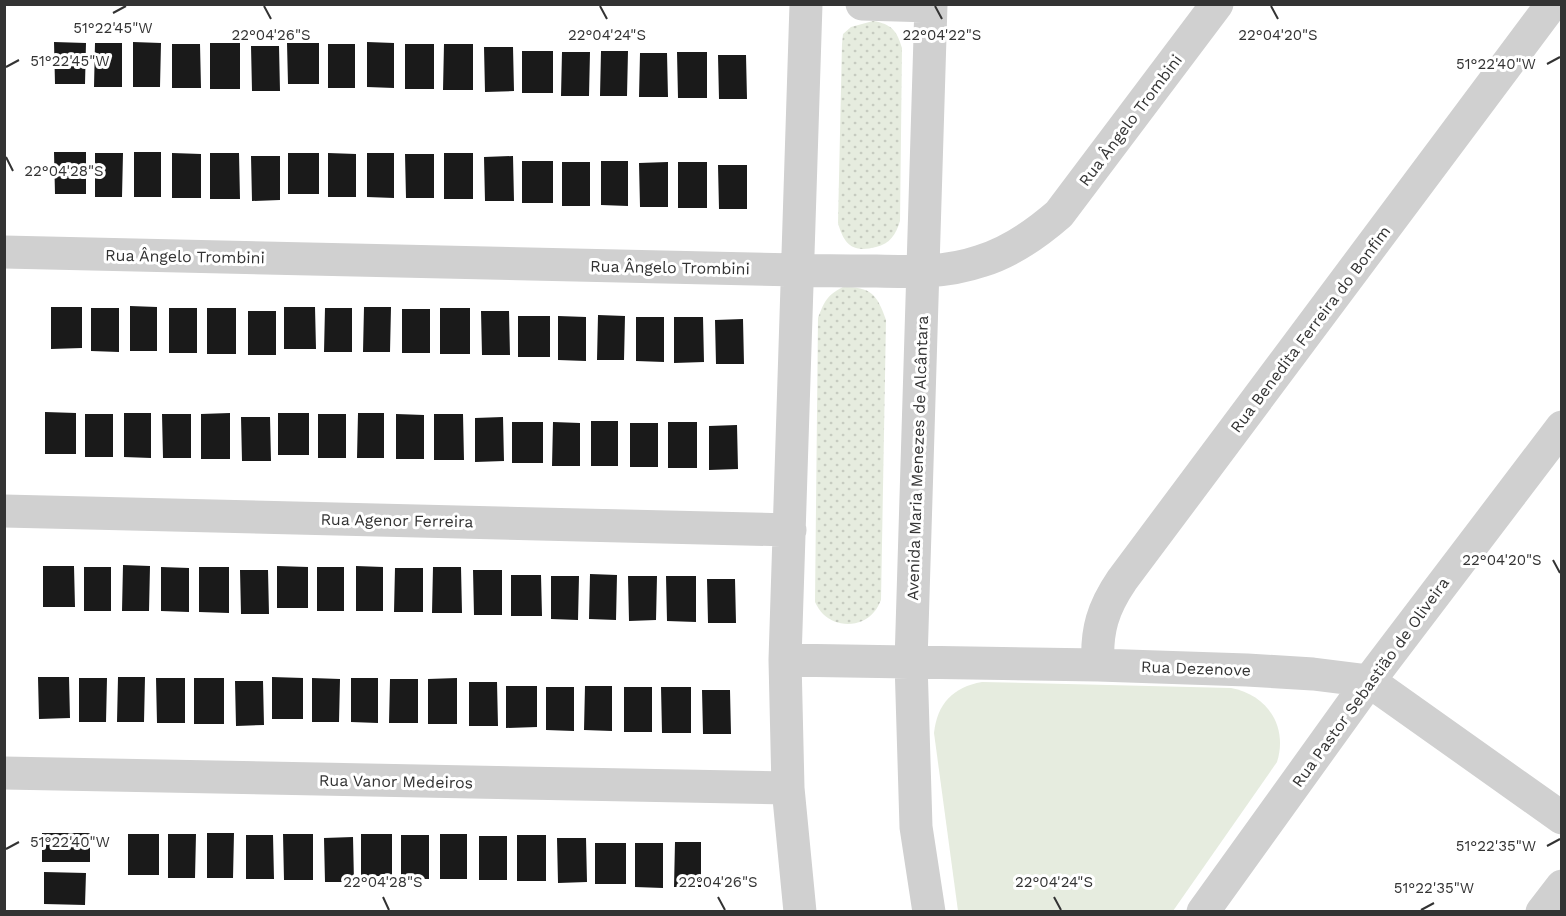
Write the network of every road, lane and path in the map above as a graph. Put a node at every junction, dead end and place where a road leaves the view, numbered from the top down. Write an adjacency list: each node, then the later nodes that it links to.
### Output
1 (806, 4): 7 (street)
2 (862, 4): 5 (street)
3 (1217, 4): 8 (street, Rua Ângelo Trombini)
4 (1552, 4): 14 (street, Rua Benedita Ferreira do Bonfim)
5 (931, 5): 8 (street, Avenida Maria Menezes de Alcântara)
6 (4, 252): 7 (street, Rua Ângelo Trombini)
7 (798, 270): 8 (street, Rua Ângelo Trombini); 11 (street)
8 (922, 272): 13 (street, Avenida Maria Menezes de Alcântara)
9 (1562, 427): 15 (street, Rua Pastor Sebastião de Oliveira)
10 (4, 511): 11 (street, Rua Agenor Ferreira)
11 (790, 530): 12 (street)
12 (785, 660): 13 (street, Rua Dezenove); 17 (street)
13 (911, 662): 14 (street, Rua Dezenove); 21 (street, Avenida Maria Menezes de Alcântara)
14 (1098, 665): 15 (street, Rua Dezenove)
15 (1369, 681): 18 (street, Rua Dezenove); 22 (street, Rua Pastor Sebastião de Oliveira)
16 (4, 773): 17 (street, Rua Vanor Medeiros)
17 (788, 788): 20 (street)
18 (1562, 818)
19 (1562, 886): 23 (street)
20 (800, 912)
21 (929, 912)
22 (1203, 912)
23 (1542, 912)

